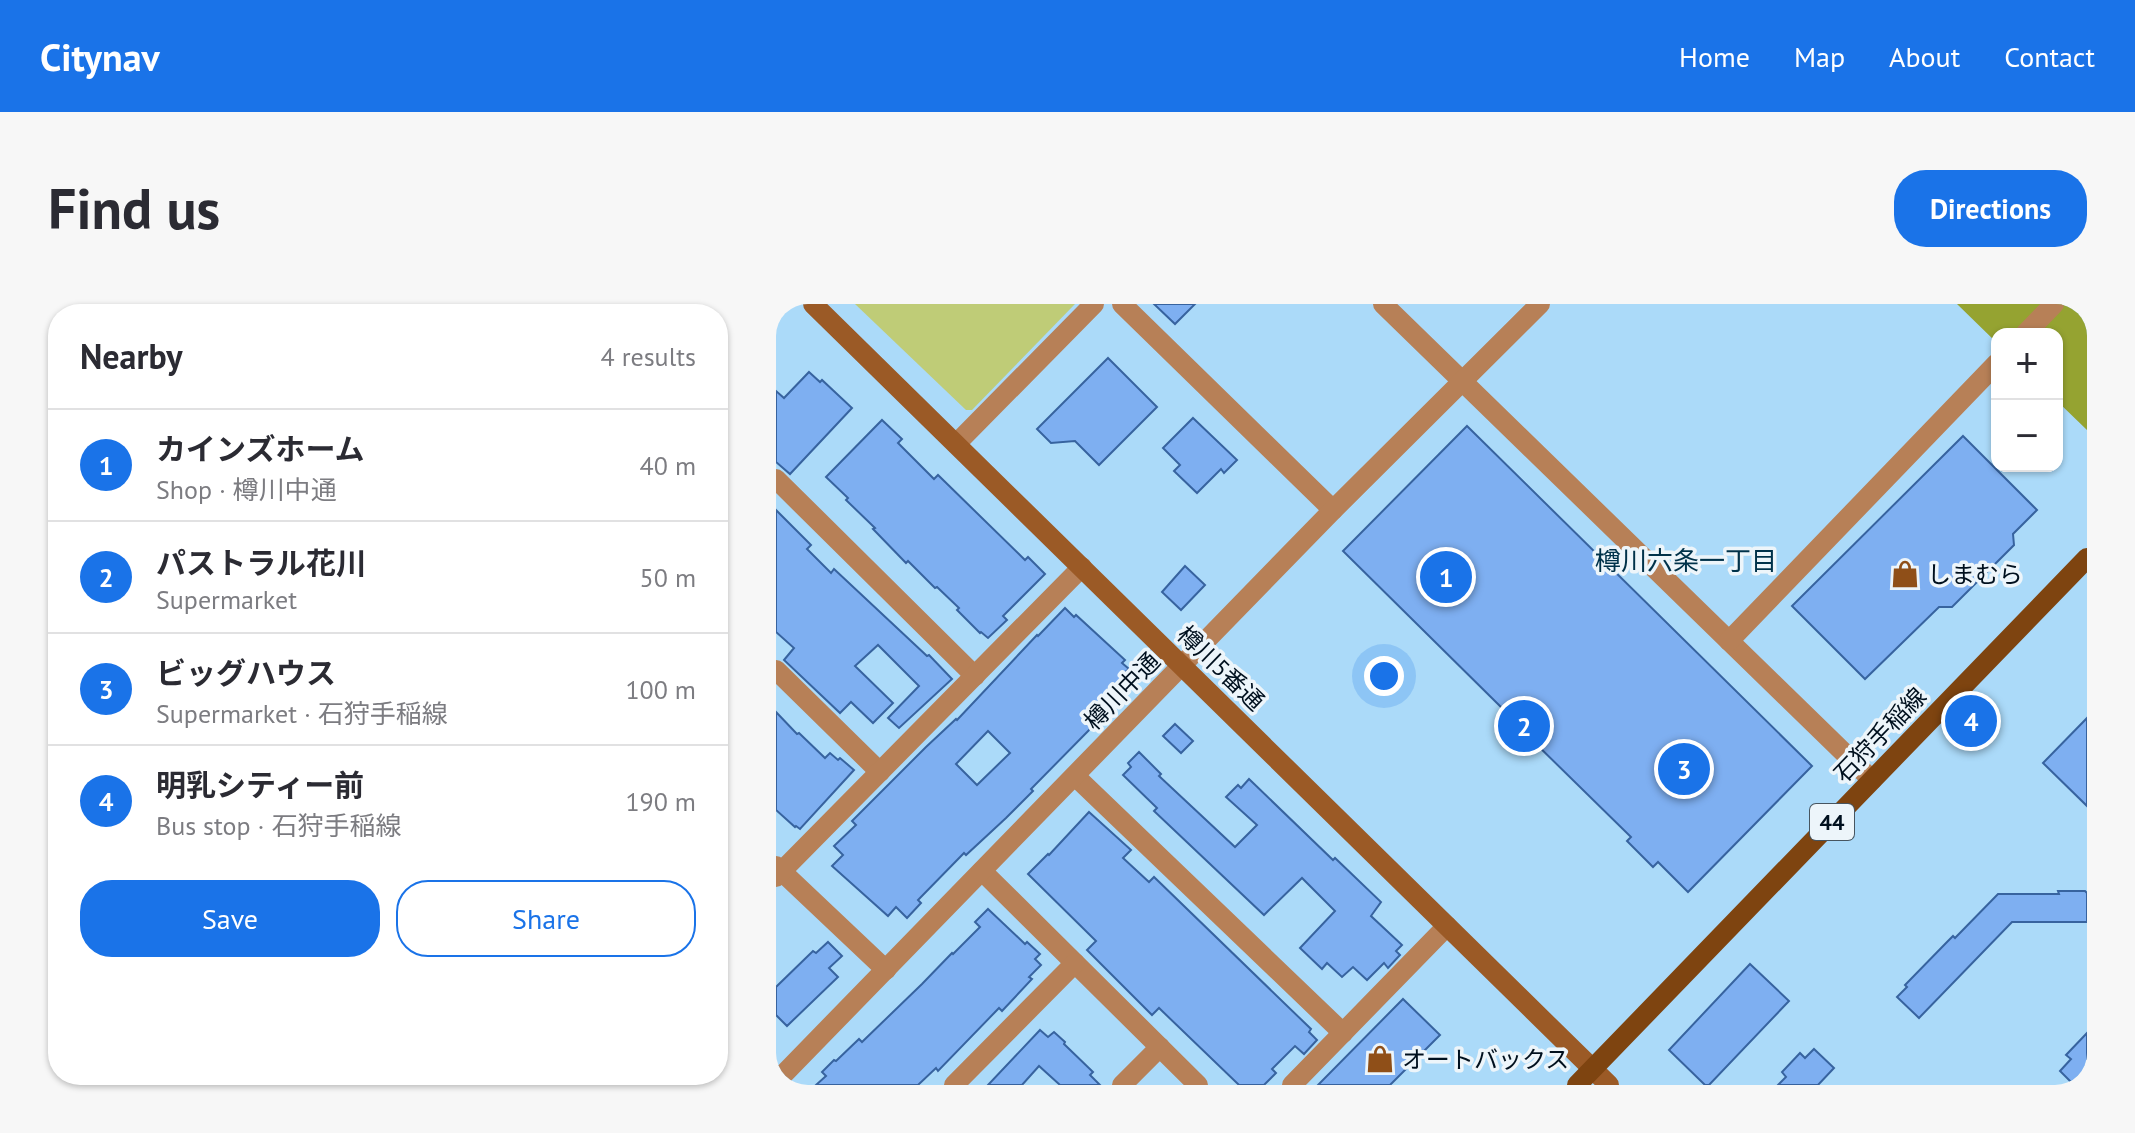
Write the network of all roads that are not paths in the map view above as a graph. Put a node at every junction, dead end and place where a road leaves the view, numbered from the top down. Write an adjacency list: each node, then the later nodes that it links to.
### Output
1 (813, 304): 10 (street, 樽川5番通)
2 (1094, 304): 10 (street)
3 (1122, 304): 12 (street)
4 (1383, 304): 9 (street)
5 (1540, 304): 9 (street, 樽川中通)
6 (2054, 304): 7 (street)
7 (2031, 328)
8 (1991, 369): 15 (street)
9 (1464, 381): 12 (street, 樽川中通); 15 (street)
10 (956, 444): 14 (street, 樽川5番通)
11 (776, 479): 18 (street)
12 (1333, 510): 16 (street, 樽川中通)
13 (2087, 558): 21 (main road, 石狩手稲線 / 44)
14 (1082, 567): 16 (street, 樽川5番通); 18 (street)
15 (1729, 641): 21 (street)
16 (1183, 666): 20 (street, 樽川中通); 24 (street, 樽川5番通)
17 (776, 670): 19 (street)
18 (975, 676): 19 (street)
19 (880, 772): 23 (street)
20 (1075, 776): 22 (street, 樽川中通); 27 (street)
21 (1872, 780): 29 (main road, 石狩手稲線 / 44)
22 (982, 871): 25 (street); 26 (street, 樽川中通)
23 (778, 872): 26 (street)
24 (1447, 926): 27 (street); 29 (street, 樽川5番通)
25 (1075, 963): 28 (street); 31 (street)
26 (886, 970): 30 (street, 樽川中通)
27 (1343, 1033): 34 (street)
28 (1160, 1047): 32 (street); 33 (street)
29 (1593, 1069): 35 (main road, 石狩手稲線 / 44); 36 (street, 樽川5番通)
30 (776, 1082)
31 (954, 1085)
32 (1122, 1085)
33 (1198, 1085)
34 (1292, 1085)
35 (1577, 1085)
36 (1609, 1085)

